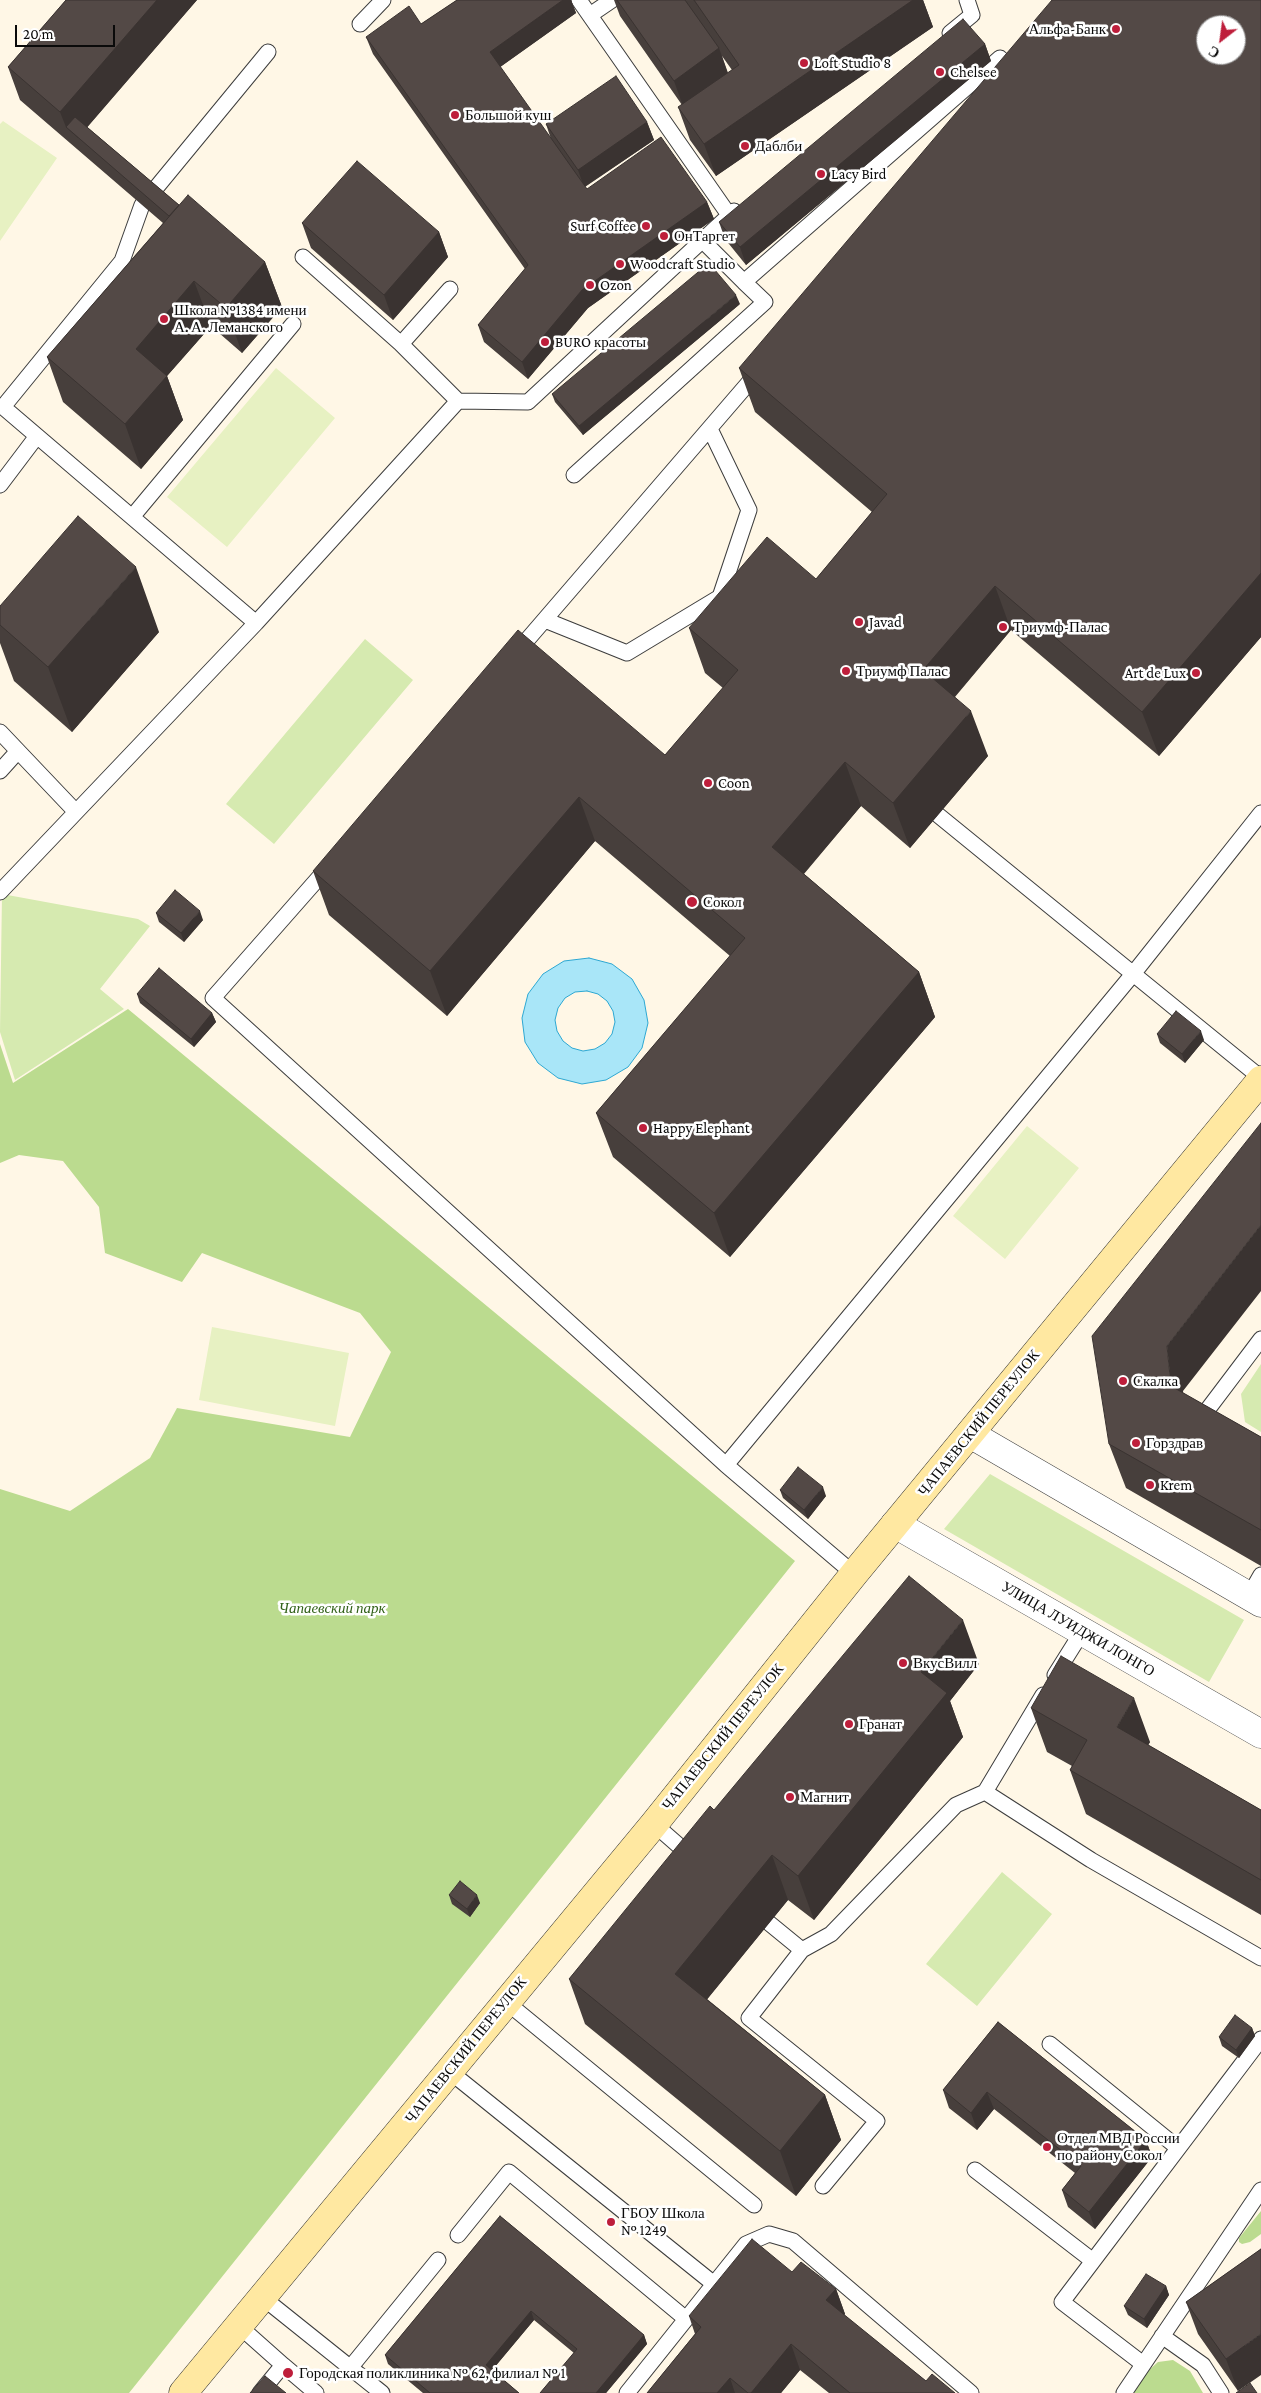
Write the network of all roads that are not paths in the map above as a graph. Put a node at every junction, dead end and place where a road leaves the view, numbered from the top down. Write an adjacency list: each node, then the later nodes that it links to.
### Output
1 (384, 0): 6 (lane)
2 (579, 0): 5 (lane)
3 (612, 0): 5 (lane)
4 (967, 0): 7 (lane)
5 (590, 15): 11 (lane)
6 (360, 24)
7 (940, 41)
8 (268, 52): 24 (lane)
9 (1000, 58): 17 (lane)
10 (688, 124): 11 (lane)
11 (673, 135): 12 (lane); 14 (lane)
12 (658, 146)
13 (744, 203): 14 (lane)
14 (729, 215): 15 (lane)
15 (702, 240): 17 (lane); 22 (lane)
16 (303, 257): 20 (lane)
17 (744, 282): 25 (lane)
18 (450, 289): 20 (lane)
19 (293, 324): 27 (lane)
20 (401, 344): 22 (lane)
21 (768, 361): 23 (lane)
22 (458, 401): 29 (lane)
23 (710, 429): 28 (lane); 28 (lane)
24 (38, 436): 26 (lane); 27 (lane)
25 (574, 475)
26 (0, 485)
27 (132, 517): 29 (lane)
28 (545, 620): 30 (lane)
29 (256, 623): 34 (lane)
30 (506, 664)
31 (0, 732): 32 (lane)
32 (18, 751): 33 (lane); 34 (lane)
33 (0, 771)
34 (76, 812): 38 (lane)
35 (1261, 813): 39 (lane)
36 (938, 815): 39 (lane)
37 (337, 856): 44 (lane)
38 (0, 892)
39 (1133, 974): 40 (lane); 44 (lane)
40 (1261, 1079): 43 (street, ЧАПАЕВСКИЙ ПЕРЕУЛОК)
41 (1261, 1339): 42 (lane)
42 (1215, 1430)
43 (970, 1434): 45 (street, ЧАПАЕВСКИЙ ПЕРЕУЛОК); 47 (street)
44 (726, 1465): 46 (lane)
45 (895, 1524): 46 (street, ЧАПАЕВСКИЙ ПЕРЕУЛОК); 48 (street, УЛИЦА ЛУИДЖИ ЛОНГО)
46 (854, 1574): 51 (street, ЧАПАЕВСКИЙ ПЕРЕУЛОК)
47 (1257, 1592)
48 (1082, 1632): 49 (street, УЛИЦА ЛУИДЖИ ЛОНГО); 50 (lane)
49 (1261, 1734)
50 (985, 1792): 54 (lane); 55 (lane)
51 (654, 1824): 52 (lane); 56 (street, ЧАПАЕВСКИЙ ПЕРЕУЛОК)
52 (705, 1869)
53 (768, 1924): 54 (lane)
54 (802, 1950): 62 (lane)
55 (1261, 1958)
56 (505, 2001): 59 (street, ЧАПАЕВСКИЙ ПЕРЕУЛОК); 64 (lane)
57 (1261, 2039): 60 (lane)
58 (1050, 2044): 60 (lane)
59 (449, 2071): 68 (lane); 69 (street, ЧАПАЕВСКИЙ ПЕРЕУЛОК)
60 (1178, 2148): 67 (lane)
61 (974, 2170): 67 (lane)
62 (823, 2186)
63 (1261, 2190): 72 (lane)
64 (754, 2205)
65 (458, 2235): 70 (lane)
66 (438, 2260): 75 (lane)
67 (1093, 2261): 73 (lane)
68 (714, 2284): 70 (lane); 81 (lane)
69 (262, 2296): 71 (street, ЧАПАЕВСКИЙ ПЕРЕУЛОК); 75 (lane)
70 (686, 2319): 80 (lane)
71 (238, 2325): 74 (lane); 76 (street, ЧАПАЕВСКИЙ ПЕРЕУЛОК)
72 (1162, 2336): 73 (lane); 83 (lane)
73 (1143, 2364): 82 (lane)
74 (283, 2365): 77 (lane); 78 (lane)
75 (350, 2368): 79 (lane)
76 (183, 2393)
77 (260, 2393)
78 (316, 2393)
79 (382, 2393)
80 (627, 2393)
81 (971, 2393)
82 (1124, 2393)
83 (1221, 2393)

